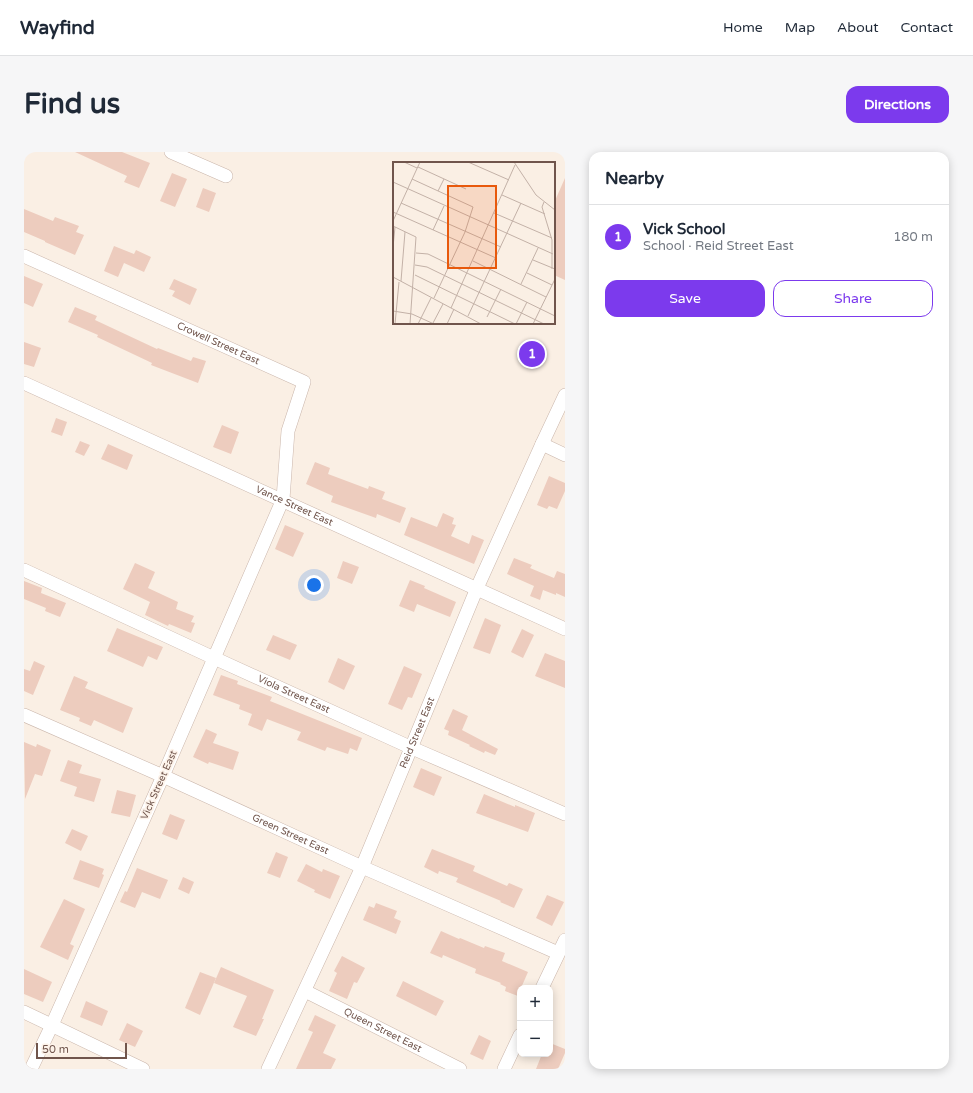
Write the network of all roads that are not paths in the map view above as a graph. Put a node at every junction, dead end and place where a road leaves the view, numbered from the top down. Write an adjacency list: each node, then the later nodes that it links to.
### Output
1 (171, 152): 2 (street)
2 (226, 176)
3 (24, 256): 8 (street, Crowell Street East)
4 (24, 383): 8 (street, Vance Street East)
5 (565, 395): 6 (street, Reid Street East)
6 (542, 444): 7 (street); 10 (street, Reid Street East)
7 (565, 455)
8 (283, 499): 10 (street, Vance Street East); 12 (street, Vick Street East)
9 (24, 570): 12 (street, Viola Street East)
10 (477, 588): 11 (street, Vance Street East); 14 (street, Reid Street East)
11 (565, 629)
12 (214, 658): 14 (street, Viola Street East); 15 (street, Vick Street East)
13 (24, 715): 15 (street, Green Street East)
14 (412, 748): 16 (street, Viola Street East); 17 (street, Reid Street East)
15 (163, 776): 17 (street, Green Street East); 23 (street, Vick Street East)
16 (565, 814)
17 (362, 866): 19 (street, Green Street East); 21 (street, Reid Street East)
18 (565, 940): 19 (street)
19 (558, 953): 20 (street)
20 (543, 985)
21 (305, 991): 27 (street, Reid Street East); 28 (street, Queen Street East)
22 (24, 1012): 23 (street)
23 (52, 1025): 25 (street, Vick Street East); 26 (street)
24 (517, 1041): 29 (street)
25 (30, 1069)
26 (144, 1069)
27 (268, 1069)
28 (460, 1069)
29 (504, 1069)

